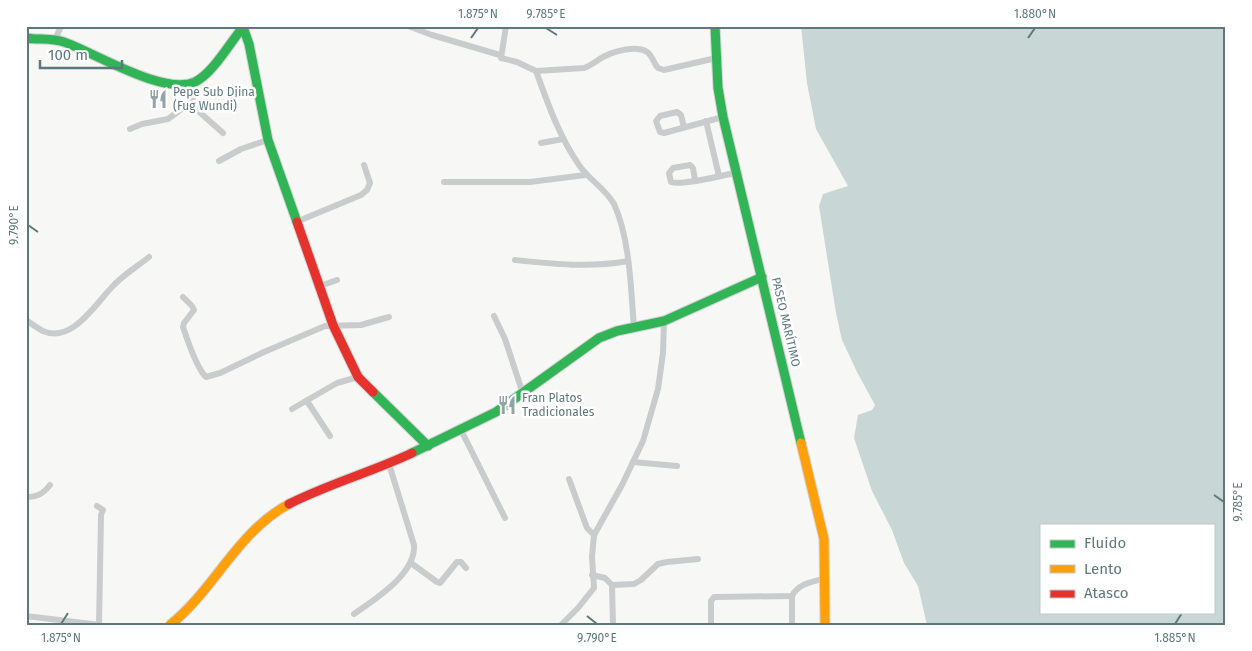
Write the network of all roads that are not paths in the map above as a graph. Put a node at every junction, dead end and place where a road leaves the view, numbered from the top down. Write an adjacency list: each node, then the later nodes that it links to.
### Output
1 (61, 26): 7 (street)
2 (408, 26): 8 (street)
3 (506, 26): 8 (street)
4 (716, 26): 9 (street, PASEO MARÍTIMO)
5 (243, 27): 11 (street); 19 (street)
6 (26, 38): 7 (street)
7 (55, 40): 11 (street)
8 (500, 55): 10 (street)
9 (716, 58): 10 (street); 13 (street, PASEO MARÍTIMO)
10 (536, 72): 18 (street)
11 (194, 82): 12 (street)
12 (191, 102): 16 (street); 17 (street)
13 (723, 117): 14 (street); 23 (street, PASEO MARÍTIMO)
14 (706, 122): 15 (street); 25 (street)
15 (684, 127): 15 (street)
16 (130, 129)
17 (223, 133)
18 (563, 139): 20 (street); 24 (street)
19 (268, 140): 21 (street); 28 (street)
20 (541, 144)
21 (219, 161)
22 (364, 165): 28 (street)
23 (736, 173): 25 (street); 32 (street, PASEO MARÍTIMO)
24 (585, 174): 27 (street); 31 (street)
25 (719, 176): 26 (street)
26 (695, 180)
27 (444, 182)
28 (296, 222): 34 (street)
29 (150, 257): 38 (street)
30 (515, 260): 31 (street)
31 (628, 261): 41 (street)
32 (762, 277): 39 (street); 62 (street, PASEO MARÍTIMO)
33 (337, 280): 34 (street)
34 (320, 286): 40 (street)
35 (183, 297): 40 (street)
36 (494, 316): 43 (street)
37 (389, 317): 40 (street)
38 (26, 320)
39 (664, 322): 41 (street); 49 (street)
40 (333, 325): 42 (street)
41 (634, 328): 43 (street)
42 (358, 377): 44 (street); 48 (street)
43 (523, 394): 46 (street)
44 (307, 401): 45 (street); 47 (street)
45 (292, 409)
46 (461, 430): 48 (street); 56 (street)
47 (330, 436)
48 (428, 446): 50 (street)
49 (633, 462): 51 (street); 57 (street)
50 (389, 464): 59 (street); 68 (street)
51 (677, 466)
52 (569, 479): 57 (street)
53 (50, 485): 54 (street)
54 (26, 497)
55 (97, 506): 67 (street)
56 (505, 518)
57 (594, 536): 61 (street)
58 (698, 559): 63 (street)
59 (411, 563): 60 (street); 65 (street)
60 (466, 568)
61 (592, 575): 63 (street); 69 (street)
62 (826, 578): 64 (street); 73 (street, PASEO MARÍTIMO)
63 (612, 586): 70 (street)
64 (792, 596): 71 (street); 72 (street)
65 (354, 614)
66 (26, 616): 67 (street)
67 (100, 625)
68 (170, 625)
69 (561, 625)
70 (613, 625)
71 (711, 625)
72 (792, 625)
73 (825, 625)

